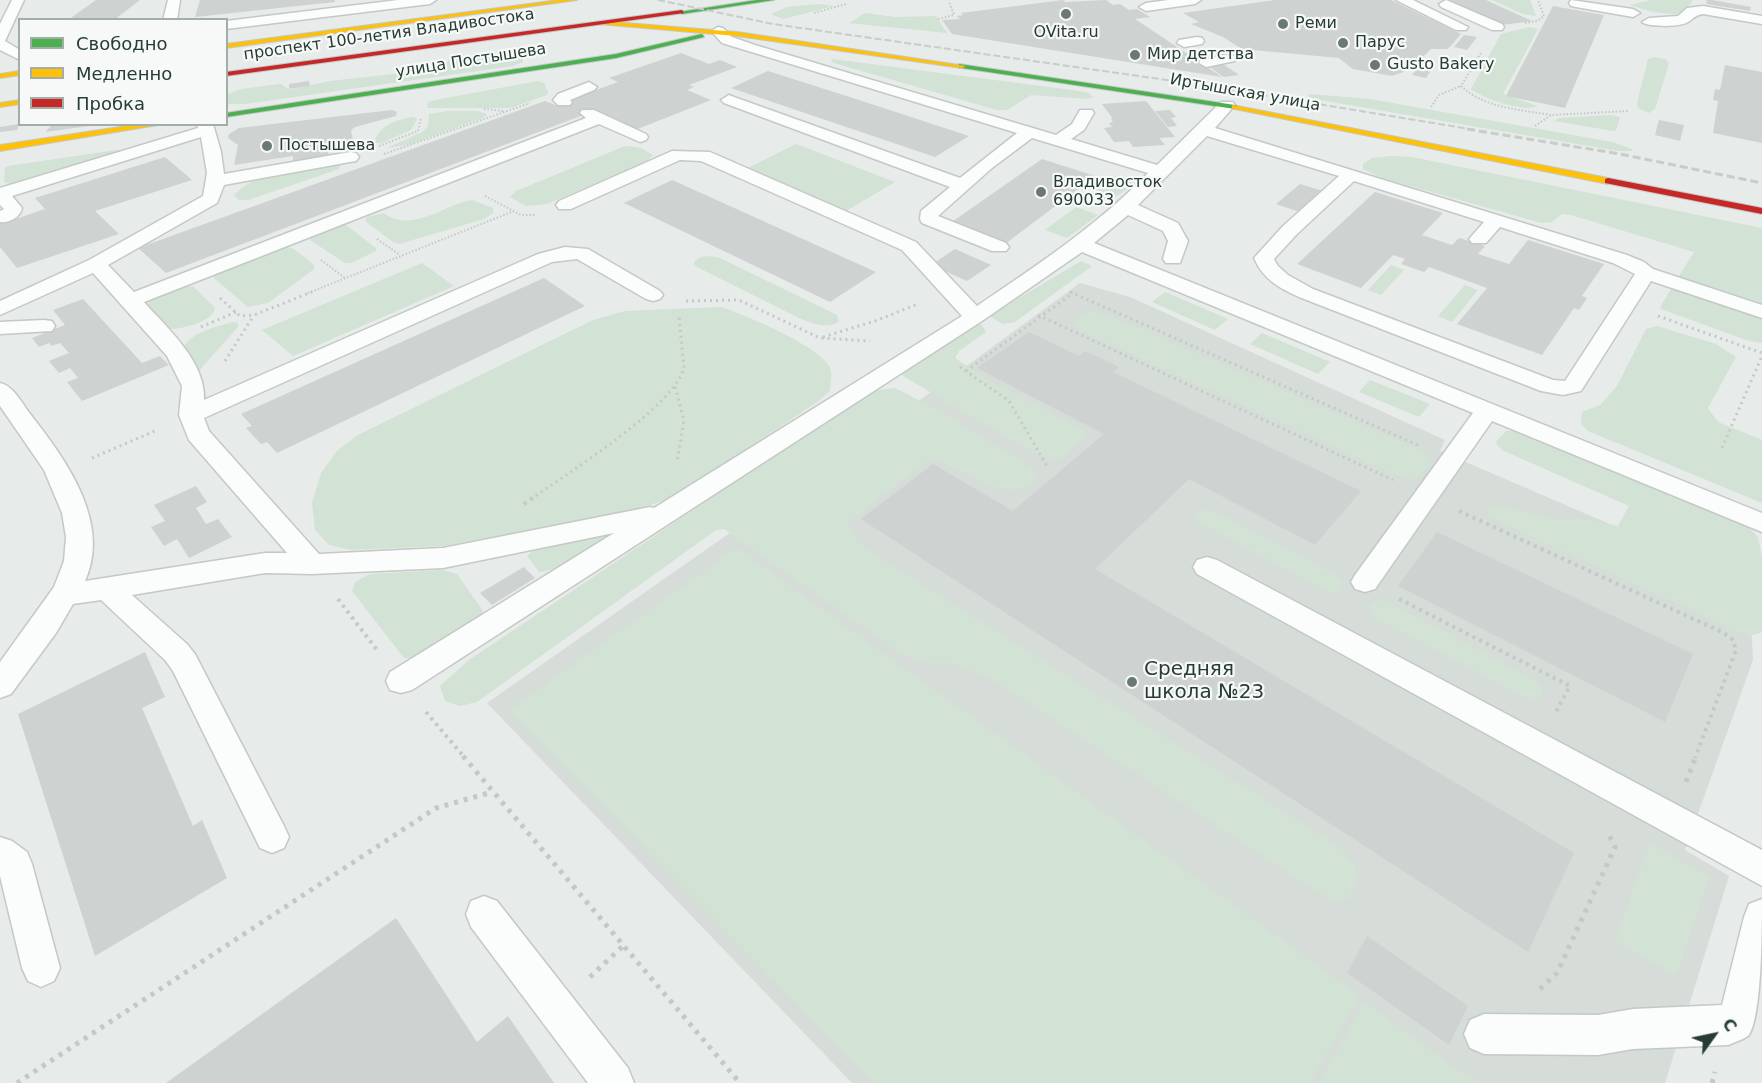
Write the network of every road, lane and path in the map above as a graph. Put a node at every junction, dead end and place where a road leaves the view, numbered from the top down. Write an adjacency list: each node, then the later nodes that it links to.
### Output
1 (18, 0): 25 (lane)
2 (174, 0): 16 (lane)
3 (430, 0): 9 (lane)
4 (574, 0): 27 (main road, проспект 100-летия Владивостока)
5 (771, 0): 12 (main road, проспект 100-летия Владивостока)
6 (1402, 0): 22 (lane)
7 (1438, 0): 23 (lane)
8 (1186, 1): 13 (lane)
9 (399, 2): 21 (lane)
10 (949, 2): 17 (path)
11 (1576, 3): 15 (lane)
12 (739, 4): 20 (main road, проспект 100-летия Владивостока); 24 (main road)
13 (1146, 7)
14 (590, 10): 20 (main road)
15 (1633, 13)
16 (170, 18)
17 (938, 19)
18 (1762, 20): 19 (lane)
19 (1649, 22)
20 (601, 23): 24 (main road, Иртышская улица); 34 (main road, проспект 100-летия Владивостока)
21 (228, 25)
22 (1461, 27)
23 (1497, 27): 36 (path)
24 (718, 31): 43 (main road, Иртышская улица); 48 (main road, улица Постышева); 54 (lane)
25 (0, 38)
26 (0, 44): 28 (lane)
27 (228, 46)
28 (18, 56)
29 (18, 57): 30 (lane)
30 (0, 58)
31 (1230, 58): 32 (lane)
32 (1206, 63)
33 (18, 73): 35 (main road)
34 (228, 74)
35 (0, 76)
36 (1461, 86): 44 (path); 49 (path)
37 (589, 87): 41 (lane)
38 (729, 100): 62 (lane)
39 (536, 101): 58 (path)
40 (18, 102): 42 (main road)
41 (564, 102)
42 (0, 105)
43 (1227, 105): 53 (lane); 67 (main road, Иртышская улица)
44 (1431, 106)
45 (421, 111): 58 (path)
46 (1628, 111): 49 (path)
47 (1086, 113): 56 (lane)
48 (228, 115)
49 (1551, 115): 51 (path)
50 (147, 126): 57 (main road)
51 (1535, 126)
52 (206, 127): 61 (lane); 63 (lane)
53 (1204, 130): 59 (lane); 60 (lane)
54 (1030, 131): 56 (lane); 62 (lane)
55 (640, 137): 86 (lane)
56 (1059, 140): 59 (lane)
57 (0, 148)
58 (350, 157): 61 (lane)
59 (1160, 171): 66 (lane)
60 (1351, 174): 70 (lane); 88 (lane)
61 (217, 181): 78 (lane)
62 (962, 185): 74 (lane)
63 (0, 194): 69 (lane)
64 (484, 195): 68 (path)
65 (565, 205): 68 (path); 82 (lane)
66 (1126, 207): 73 (lane); 77 (lane)
67 (1762, 211)
68 (514, 212): 75 (path)
69 (3, 217)
70 (1497, 220): 72 (lane); 79 (lane)
71 (376, 238): 75 (path)
72 (1479, 239)
73 (1080, 244): 92 (lane); 103 (lane)
74 (999, 247)
75 (401, 255): 80 (path)
76 (320, 259): 80 (path)
77 (1173, 259)
78 (96, 264): 86 (lane); 89 (lane)
79 (1646, 273): 88 (lane); 90 (lane)
80 (345, 278): 85 (path)
81 (1068, 290): 83 (path)
82 (949, 291): 92 (lane); 96 (path)
83 (1073, 293): 93 (path); 106 (path)
84 (653, 295): 87 (path); 104 (lane)
85 (218, 296)
86 (131, 300): 104 (lane)
87 (683, 301): 96 (path); 101 (path)
88 (1626, 305): 98 (path)
89 (0, 309)
90 (1762, 312)
91 (1036, 314): 93 (path)
92 (975, 316): 97 (lane)
93 (1041, 317): 100 (path); 109 (path)
94 (44, 326): 95 (lane)
95 (0, 328)
96 (820, 338): 97 (path)
97 (922, 348): 110 (lane)
98 (1762, 354): 105 (path)
99 (954, 364): 100 (path)
100 (966, 370): 107 (path)
101 (675, 387): 110 (path); 112 (path)
102 (0, 390): 108 (lane)
103 (1487, 410): 106 (lane); 111 (lane)
104 (191, 415): 108 (path); 113 (lane)
105 (1722, 448)
106 (1451, 459): 109 (lane)
107 (1047, 466)
108 (59, 473): 117 (lane)
109 (1428, 496): 115 (lane); 123 (path)
110 (677, 506): 112 (lane); 118 (lane)
111 (1762, 523)
112 (473, 553): 113 (lane)
113 (312, 564): 116 (lane)
114 (1207, 567): 123 (lane)
115 (1365, 582): 120 (path)
116 (106, 588): 117 (lane); 125 (lane)
117 (64, 595): 119 (lane)
118 (402, 681)
119 (0, 685)
120 (1570, 686)
121 (461, 753): 122 (path)
122 (492, 792): 132 (path); 134 (path)
123 (1672, 820): 127 (lane)
124 (1600, 828): 131 (path)
125 (272, 837)
126 (0, 853): 130 (lane)
127 (1762, 869)
128 (484, 914): 133 (lane)
129 (1762, 917): 131 (lane)
130 (41, 968)
131 (1492, 1035)
132 (17, 1083)
133 (613, 1083)
134 (740, 1083)

